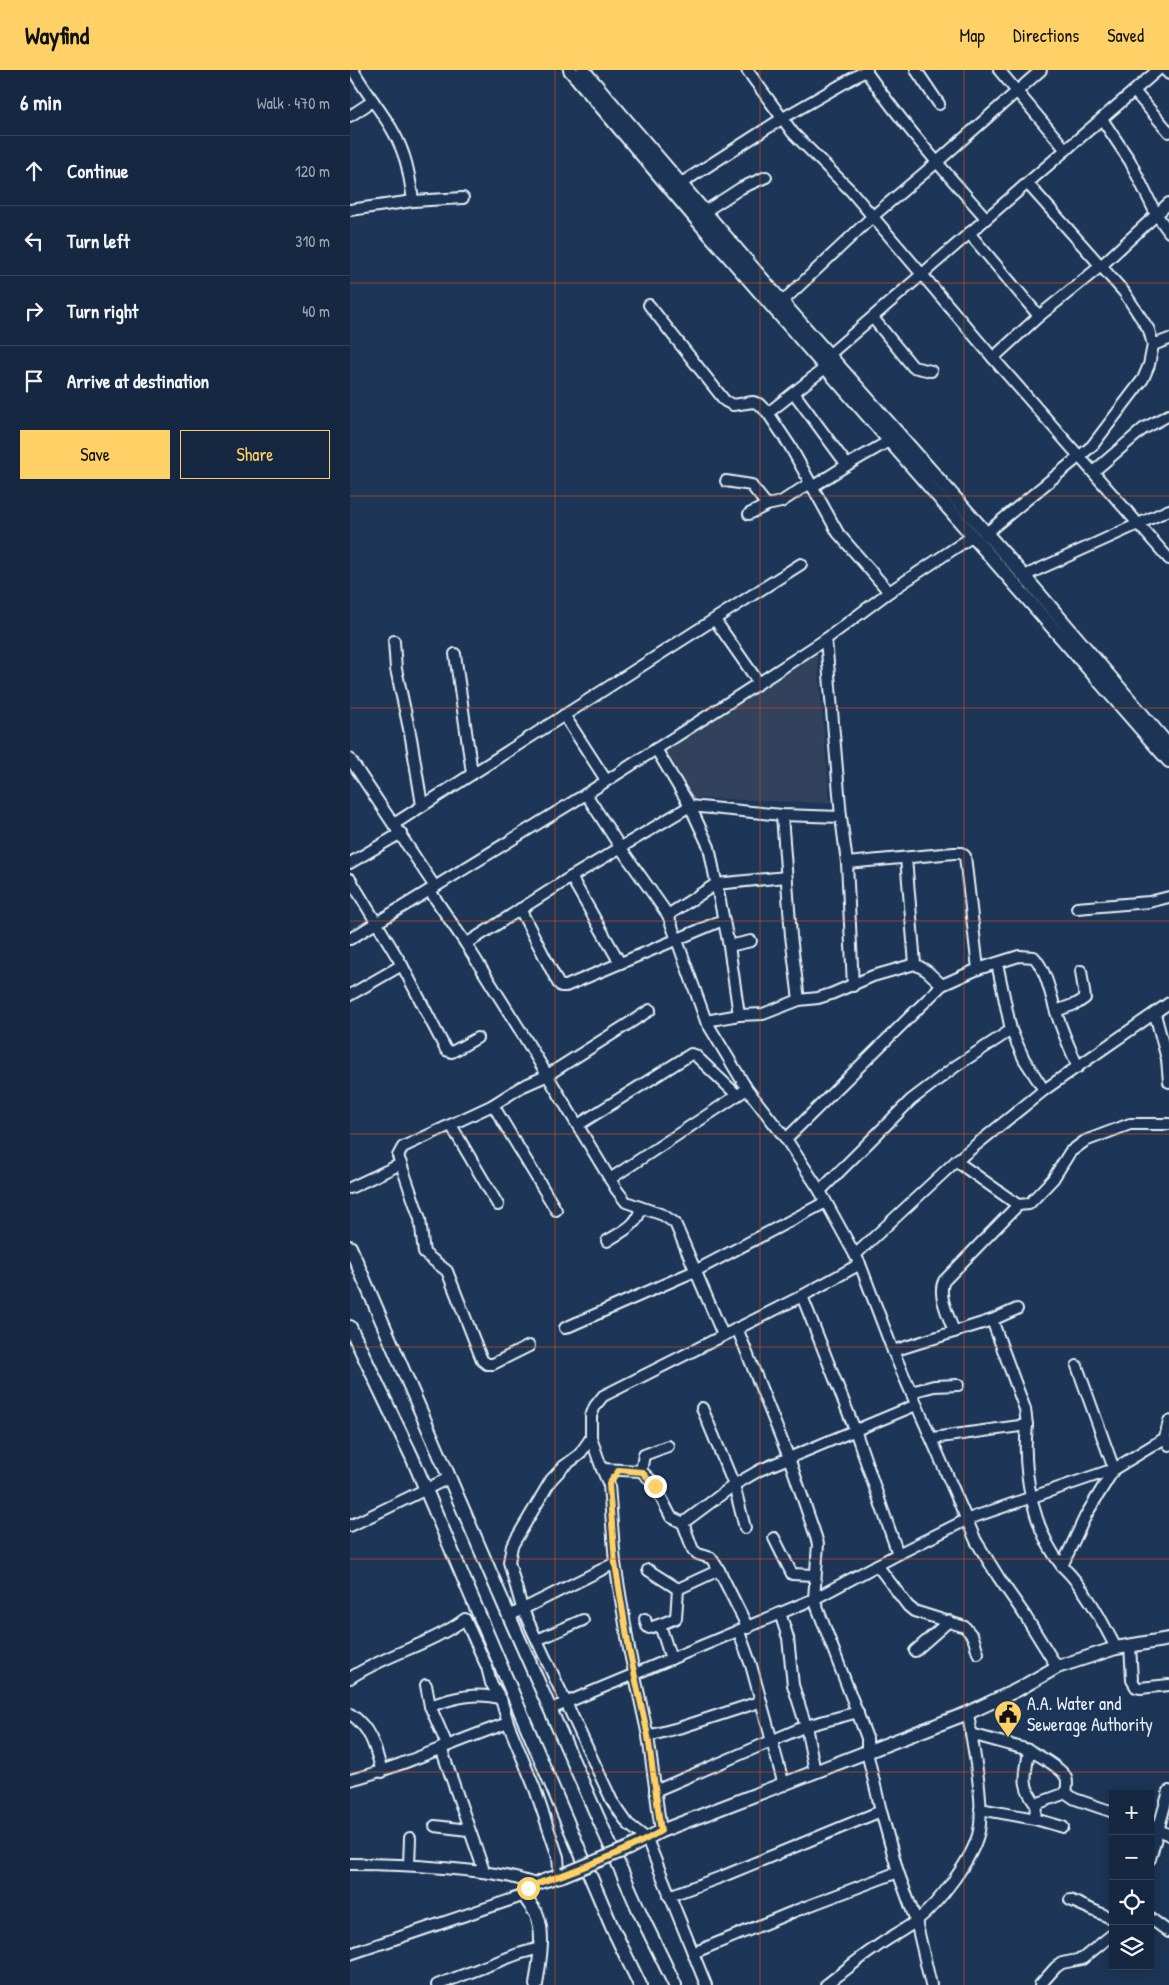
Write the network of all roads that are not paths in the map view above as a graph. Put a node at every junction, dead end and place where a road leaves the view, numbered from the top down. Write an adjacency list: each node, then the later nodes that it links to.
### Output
1 (353, 70): 14 (street)
2 (570, 70): 44 (main road)
3 (583, 70): 23 (main road)
4 (747, 70): 17 (street)
5 (866, 70): 17 (street); 21 (street)
6 (916, 70): 15 (street)
7 (999, 70): 13 (street)
8 (1041, 70): 13 (street)
9 (1158, 70): 12 (street)
10 (1165, 70): 11 (street)
11 (1169, 74)
12 (1134, 91): 18 (street); 19 (street)
13 (1017, 92): 20 (street); 21 (street)
14 (373, 101): 16 (street); 26 (street)
15 (939, 104)
16 (350, 116)
17 (783, 118): 23 (street); 31 (street)
18 (1102, 119): 20 (street); 30 (street)
19 (1169, 132)
20 (1066, 150): 24 (street)
21 (936, 163): 31 (street); 32 (street)
22 (766, 177): 29 (street)
23 (680, 184): 29 (main road)
24 (1028, 184): 32 (street); 35 (street)
25 (463, 198): 26 (street)
26 (413, 201): 28 (street)
27 (1169, 203): 30 (street)
28 (350, 210)
29 (704, 212): 37 (main road)
30 (1156, 214): 33 (street); 35 (street)
31 (872, 217): 36 (street); 37 (street)
32 (986, 218): 34 (street)
33 (1169, 232)
34 (969, 233): 36 (street); 39 (street)
35 (1102, 265): 39 (street); 42 (street)
36 (922, 275): 40 (street); 43 (street)
37 (782, 302): 44 (main road)
38 (649, 306): 47 (street)
39 (1039, 316): 43 (street)
40 (873, 318): 44 (street); 45 (street)
41 (1169, 339): 42 (street)
42 (1153, 345): 50 (street)
43 (992, 358): 50 (street)
44 (827, 361): 46 (street); 49 (main road); 59 (main road)
45 (931, 371)
46 (794, 393): 47 (street); 51 (street)
47 (768, 413): 54 (street)
48 (1169, 415): 52 (street)
49 (889, 441): 51 (street); 59 (main road)
50 (1079, 457): 52 (street); 59 (street)
51 (847, 465): 54 (street)
52 (1093, 472): 58 (street)
53 (726, 482): 55 (street)
54 (811, 485): 55 (street); 63 (street)
55 (767, 505): 57 (street)
56 (1169, 510): 58 (street)
57 (749, 514)
58 (1139, 523): 60 (street); 62 (street)
59 (979, 535): 62 (main road); 63 (street); 73 (main road)
60 (1169, 559)
61 (801, 564): 64 (street)
62 (1024, 576): 70 (main road)
63 (890, 592): 65 (street)
64 (715, 620): 68 (street); 69 (street)
65 (826, 639): 68 (street); 82 (street)
66 (394, 640): 79 (street)
67 (455, 654): 75 (street)
68 (759, 683): 71 (street)
69 (564, 715): 75 (street); 77 (street)
70 (1169, 746)
71 (656, 749): 77 (street); 80 (street)
72 (350, 759): 74 (street)
73 (1169, 762)
74 (360, 773): 76 (street); 83 (street)
75 (472, 773): 79 (street)
76 (350, 780)
77 (606, 780): 78 (street)
78 (586, 794): 85 (street); 93 (street)
79 (422, 805): 83 (street)
80 (690, 806): 81 (street); 85 (street); 92 (street)
81 (782, 815): 82 (street); 90 (street)
82 (841, 817): 88 (street)
83 (394, 824): 84 (street)
84 (401, 833): 87 (street); 93 (street)
85 (620, 847): 89 (street); 97 (street)
86 (906, 858): 88 (street); 107 (street); 109 (street)
87 (350, 863)
88 (847, 863): 112 (street)
89 (571, 877): 96 (street); 105 (street)
90 (786, 877): 92 (street); 114 (street)
91 (350, 880): 99 (street)
92 (716, 884): 97 (street); 98 (street)
93 (432, 889): 99 (street); 103 (street)
94 (1169, 897): 95 (street)
95 (1077, 908)
96 (520, 909): 103 (street); 105 (street)
97 (668, 914): 101 (street)
98 (723, 920): 101 (street); 104 (street)
99 (378, 923): 100 (street); 108 (street)
100 (350, 939)
101 (676, 939): 105 (street); 120 (street)
102 (751, 941): 104 (street)
103 (466, 944): 125 (street)
104 (730, 946): 119 (street)
105 (620, 963)
106 (997, 963): 109 (street); 117 (street); 121 (street)
107 (916, 964): 111 (street); 112 (street)
108 (402, 965): 113 (street); 122 (street)
109 (978, 969): 111 (street)
110 (1081, 971): 117 (street)
111 (942, 985): 134 (street)
112 (853, 986): 114 (street)
113 (350, 995)
114 (799, 1000): 119 (street)
115 (1169, 1003): 118 (street)
116 (650, 1010): 125 (street)
117 (1056, 1011): 124 (street)
118 (1155, 1014): 123 (street); 124 (street)
119 (740, 1015): 120 (street)
120 (706, 1021): 127 (street)
121 (1011, 1030): 128 (street); 139 (street)
122 (477, 1038)
123 (1168, 1059): 126 (street)
124 (1078, 1067): 128 (street)
125 (546, 1076): 130 (street); 133 (street)
126 (1169, 1082)
127 (747, 1089): 129 (street); 134 (street)
128 (1044, 1090): 135 (street)
129 (737, 1095): 133 (street); 137 (street)
130 (493, 1105): 132 (street); 144 (street)
131 (1169, 1124): 142 (street)
132 (451, 1125): 136 (street); 141 (street)
133 (578, 1125): 137 (street)
134 (786, 1139): 139 (street)
135 (956, 1160): 142 (street); 147 (street)
136 (400, 1164): 138 (street); 157 (street)
137 (610, 1178): 143 (street)
138 (350, 1188)
139 (820, 1191): 140 (street)
140 (824, 1203): 147 (street); 148 (street)
141 (498, 1205)
142 (1018, 1205): 155 (street)
143 (640, 1208): 145 (street); 148 (street)
144 (556, 1210)
145 (607, 1241)
146 (350, 1247): 177 (main road)
147 (858, 1259): 149 (street); 159 (street)
148 (695, 1271): 153 (street); 156 (street)
149 (802, 1296): 154 (street); 167 (street)
150 (1017, 1309): 151 (street)
151 (992, 1320): 155 (street); 166 (street)
152 (350, 1327): 158 (main road)
153 (565, 1328)
154 (737, 1328): 156 (street); 172 (street)
155 (954, 1332): 159 (street)
156 (723, 1335): 168 (street)
157 (529, 1346)
158 (354, 1347): 180 (main road)
159 (893, 1351): 162 (street)
160 (1077, 1366): 174 (street)
161 (958, 1384): 162 (street)
162 (911, 1392): 163 (street)
163 (916, 1405): 167 (street); 169 (street)
164 (702, 1408): 179 (street)
165 (1169, 1421): 170 (street)
166 (1026, 1425): 169 (street); 181 (street)
167 (855, 1430): 172 (street); 187 (street)
168 (591, 1438): 173 (street); 196 (street)
169 (933, 1438): 182 (street)
170 (1167, 1441): 174 (street)
171 (668, 1446): 176 (street)
172 (790, 1458): 179 (street); 193 (street)
173 (602, 1469): 175 (street); 178 (street)
174 (1114, 1469): 181 (street); 190 (street)
175 (619, 1470): 176 (street); 178 (street)
176 (642, 1472): 183 (street)
177 (449, 1478): 180 (street); 198 (main road)
178 (609, 1484): 188 (street)
179 (734, 1485): 183 (street); 185 (street)
180 (425, 1490): 184 (street); 271 (main road)
181 (1031, 1497): 182 (street); 190 (street)
182 (968, 1519): 187 (street); 211 (street)
183 (683, 1523): 192 (street)
184 (350, 1526)
185 (745, 1528)
186 (774, 1538): 193 (street)
187 (898, 1554): 189 (street)
188 (615, 1563): 196 (street); 212 (street)
189 (877, 1565): 195 (street); 201 (street)
190 (1062, 1566): 207 (street)
191 (648, 1570): 194 (street)
192 (719, 1570): 194 (street); 203 (street)
193 (815, 1575): 195 (street)
194 (678, 1589): 202 (street)
195 (814, 1599): 197 (street); 221 (street)
196 (522, 1608): 198 (street); 205 (street)
197 (780, 1613): 203 (street); 225 (street)
198 (509, 1616): 220 (main road)
199 (645, 1619): 202 (street)
200 (583, 1620): 205 (street)
201 (949, 1621): 208 (street); 209 (street)
202 (660, 1625): 210 (street)
203 (743, 1630): 210 (street); 218 (street)
204 (1169, 1639): 206 (main road)
205 (538, 1640): 217 (street)
206 (1130, 1645): 207 (main road); 215 (street)
207 (1116, 1648): 211 (main road)
208 (915, 1651)
209 (978, 1653)
210 (671, 1659): 212 (street)
211 (1057, 1667): 222 (main road)
212 (636, 1673): 217 (street); 227 (street)
213 (350, 1678): 216 (street)
214 (426, 1684): 219 (street)
215 (1169, 1685)
216 (501, 1699): 219 (street); 224 (street)
217 (566, 1702): 220 (street); 251 (street)
218 (759, 1702): 227 (street); 228 (street)
219 (430, 1706): 229 (street)
220 (551, 1709): 272 (main road)
221 (858, 1712): 225 (street); 231 (street)
222 (968, 1713): 226 (street); 231 (main road)
223 (350, 1714): 232 (street)
224 (508, 1723): 229 (street); 256 (street)
225 (806, 1726): 228 (street); 233 (street)
226 (971, 1734): 230 (street); 240 (street)
227 (648, 1736): 236 (street)
228 (771, 1740): 235 (street); 236 (street)
229 (444, 1746): 232 (street); 247 (street)
230 (1029, 1750): 238 (street); 239 (street)
231 (867, 1752): 233 (main road); 241 (street)
232 (382, 1772): 234 (street)
233 (816, 1772): 235 (main road)
234 (350, 1780)
235 (784, 1785): 248 (main road)
236 (655, 1791): 248 (street)
237 (1169, 1791): 246 (street)
238 (1066, 1793): 239 (street); 242 (street)
239 (1036, 1804): 243 (street)
240 (980, 1809): 243 (street); 262 (street)
241 (881, 1811): 255 (street); 259 (street)
242 (1109, 1811)
243 (1035, 1818): 245 (street)
244 (435, 1826): 247 (street)
245 (1063, 1826)
246 (1154, 1827): 249 (street)
247 (468, 1830): 254 (street)
248 (661, 1831): 251 (main road)
249 (1169, 1835)
250 (410, 1838): 253 (street)
251 (647, 1839): 256 (main road, bridge); 259 (street)
252 (350, 1864): 253 (street)
253 (409, 1865): 254 (street)
254 (484, 1871): 257 (street)
255 (898, 1872): 262 (street); 267 (street)
256 (560, 1876): 257 (main road)
257 (535, 1884): 258 (main road)
258 (525, 1895): 266 (main road); 268 (street)
259 (668, 1896): 267 (street)
260 (1070, 1900): 261 (street)
261 (1109, 1917)
262 (916, 1921): 274 (street); 275 (street)
263 (1154, 1921): 264 (street)
264 (1169, 1932)
265 (1109, 1937): 276 (street)
266 (540, 1948): 269 (street); 270 (main road)
267 (693, 1953): 273 (street)
268 (350, 1954)
269 (437, 1985)
270 (536, 1985)
271 (640, 1985)
272 (675, 1985)
273 (706, 1985)
274 (826, 1985)
275 (931, 1985)
276 (1040, 1985)

